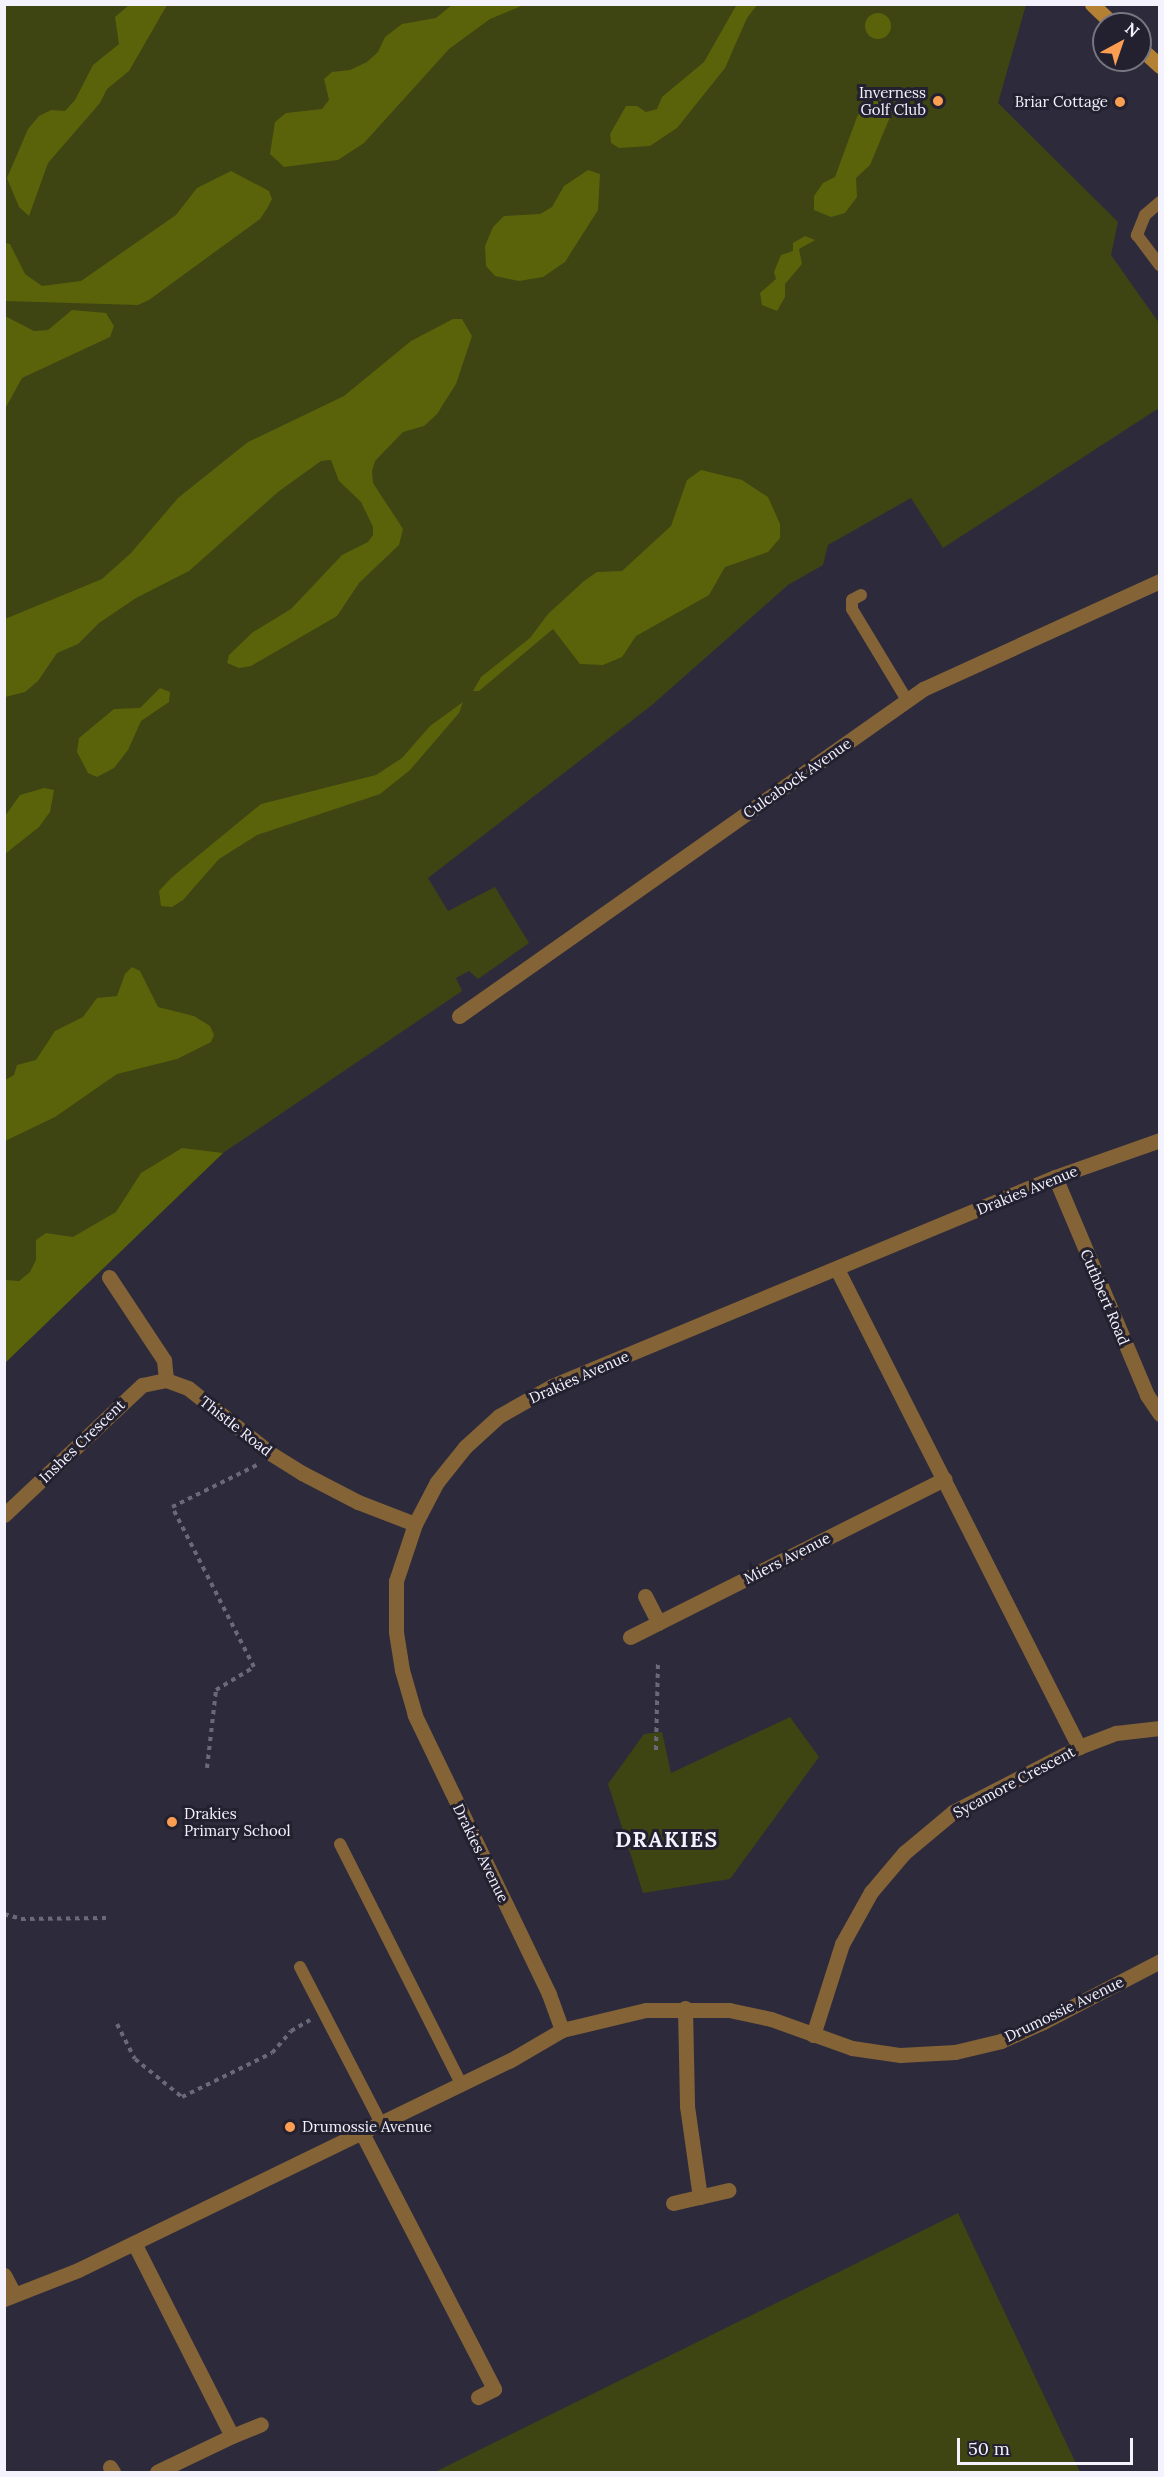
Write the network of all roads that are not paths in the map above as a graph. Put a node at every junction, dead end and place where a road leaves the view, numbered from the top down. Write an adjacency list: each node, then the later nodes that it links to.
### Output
1 (1160, 202): 2 (lane)
2 (1160, 265)
3 (1160, 580): 5 (street, Culcabock Avenue)
4 (861, 595): 5 (lane)
5 (908, 700): 6 (street, Culcabock Avenue)
6 (459, 1016)
7 (1160, 1140): 8 (street, Drakies Avenue)
8 (1055, 1177): 9 (street, Drakies Avenue); 12 (street, Cuthbert Road)
9 (837, 1269): 13 (street); 15 (street, Drakies Avenue)
10 (109, 1277): 11 (street)
11 (166, 1380): 14 (street, Inshes Crescent); 15 (street, Thistle Road)
12 (1160, 1414)
13 (944, 1479): 17 (street, Miers Avenue); 20 (street)
14 (4, 1515)
15 (415, 1524): 25 (street, Drakies Avenue)
16 (645, 1596): 17 (street)
17 (659, 1623): 18 (street, Miers Avenue)
18 (630, 1637)
19 (1160, 1728): 20 (street, Sycamore Crescent)
20 (1079, 1747): 26 (street, Sycamore Crescent)
21 (340, 1844): 27 (lane)
22 (1160, 1961): 26 (street, Drumossie Avenue)
23 (300, 1967): 28 (lane)
24 (685, 2008): 25 (street, Drumossie Avenue); 26 (street, Drumossie Avenue); 31 (street)
25 (562, 2030): 27 (street, Drumossie Avenue)
26 (813, 2035)
27 (461, 2084): 28 (street, Drumossie Avenue)
28 (381, 2123): 29 (street, Drumossie Avenue)
29 (362, 2133): 33 (street, Drumossie Avenue); 36 (street)
30 (729, 2190): 31 (street)
31 (700, 2197): 32 (street)
32 (673, 2203)
33 (134, 2243): 35 (street, Drumossie Avenue); 38 (street)
34 (4, 2275): 35 (street)
35 (9, 2297)
36 (478, 2397)
37 (261, 2424): 38 (street)
38 (232, 2436): 39 (street)
39 (157, 2472)

